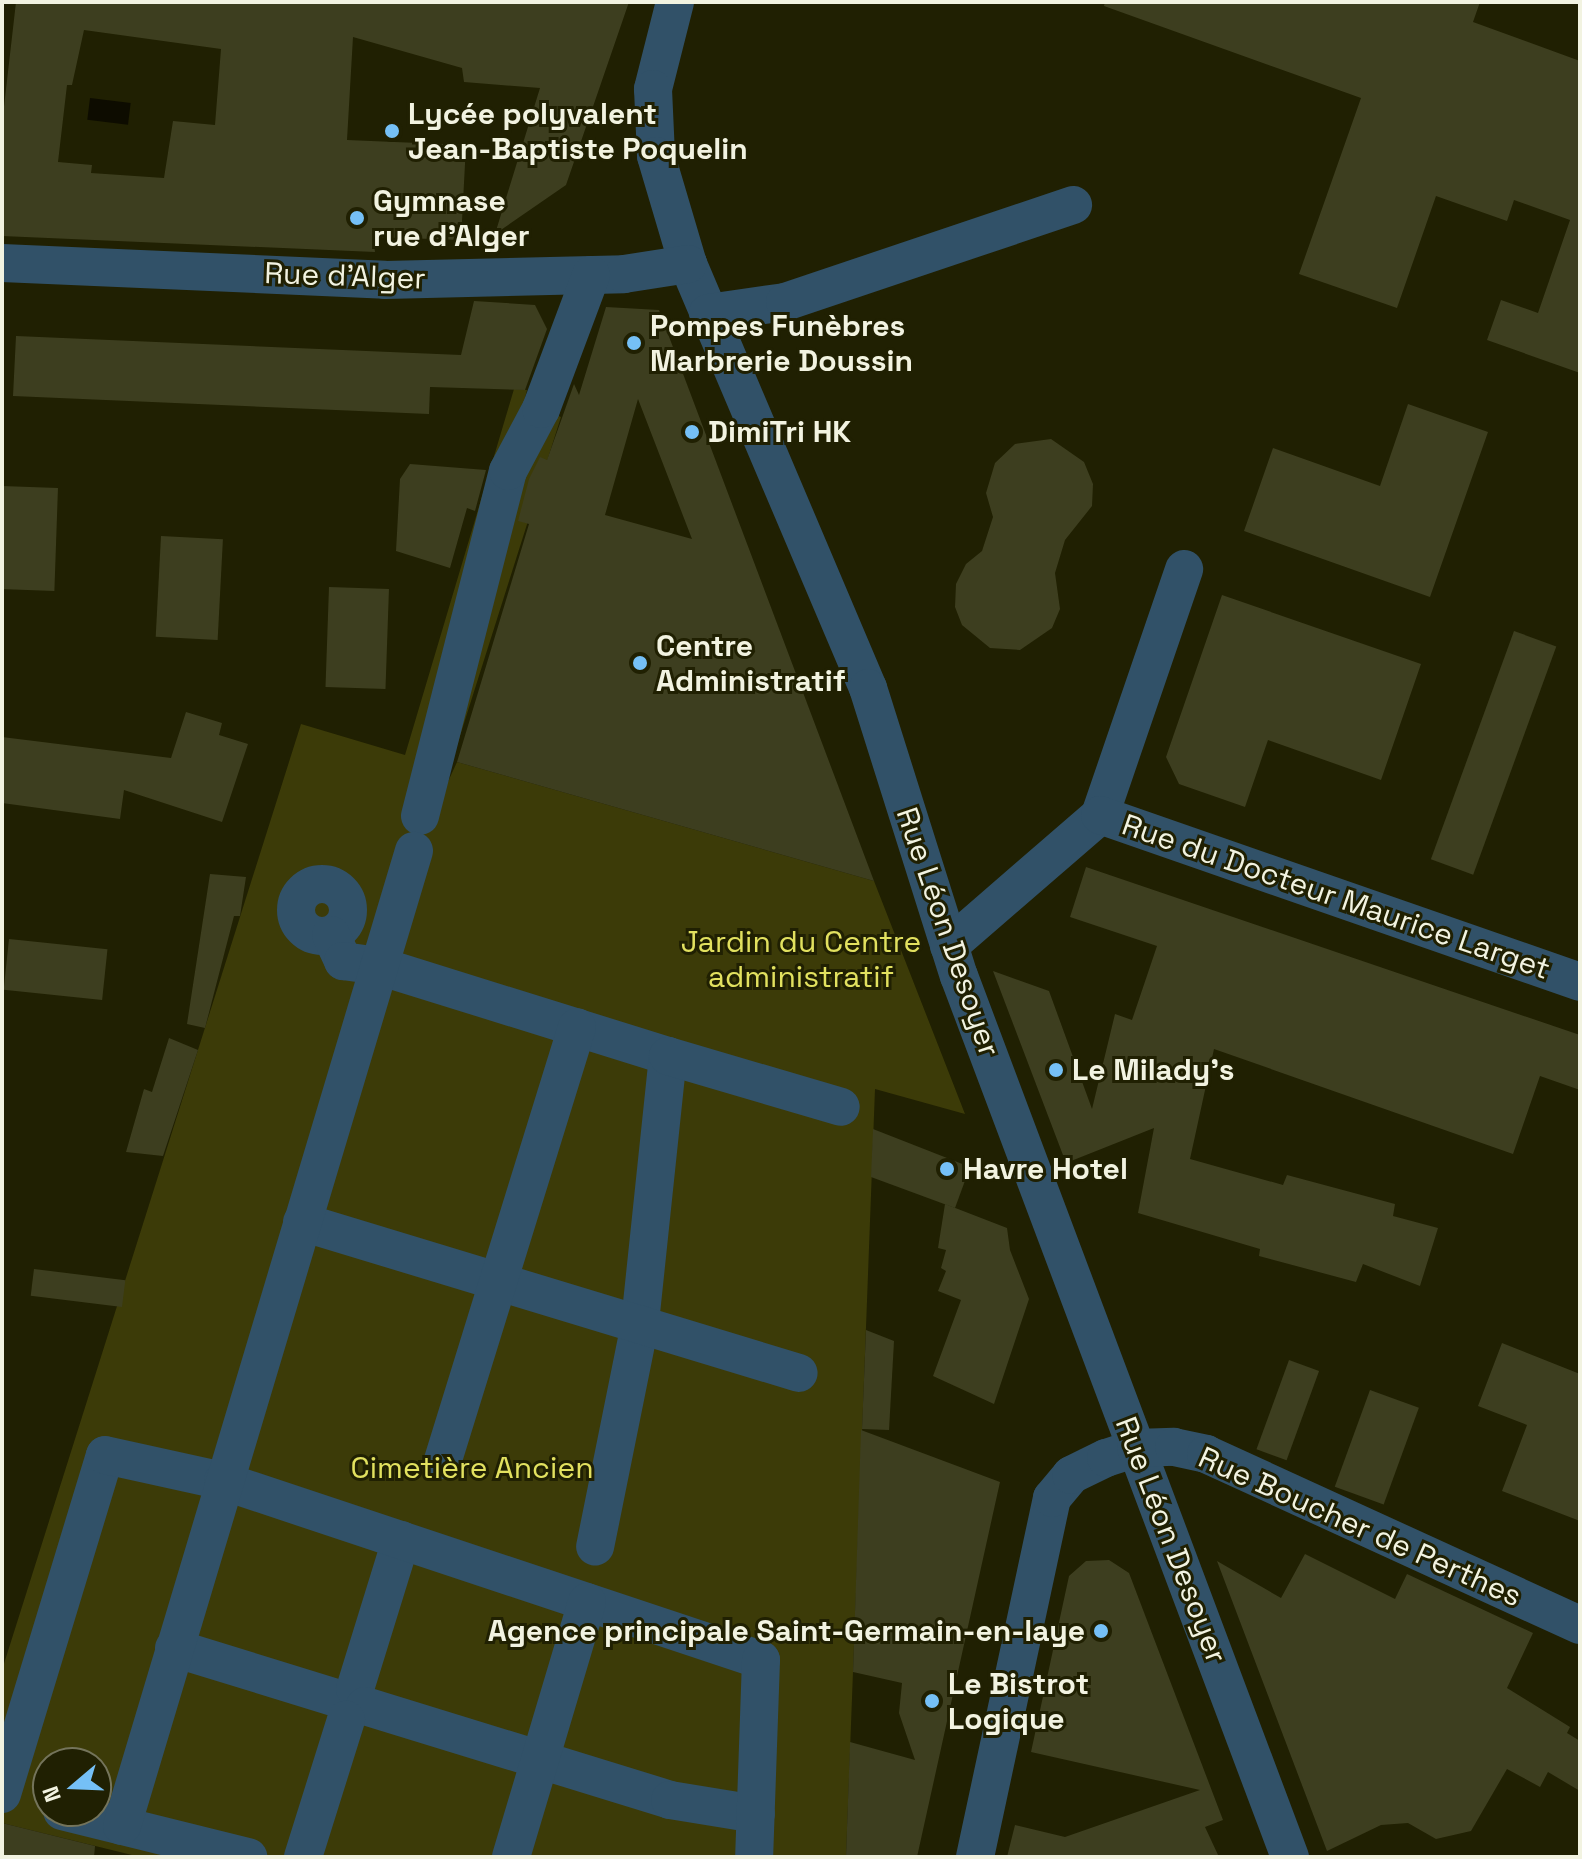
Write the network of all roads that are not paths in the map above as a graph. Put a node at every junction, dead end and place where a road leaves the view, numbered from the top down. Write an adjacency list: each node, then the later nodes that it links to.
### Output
1 (675, 2): 4 (street, Rue Léon Desoyer)
2 (1073, 205): 6 (street)
3 (2, 263): 5 (street, Rue d'Alger)
4 (688, 264): 5 (street, Rue d'Alger); 6 (street, Rue Léon Desoyer)
5 (591, 275): 11 (street)
6 (708, 313): 10 (street, Rue Léon Desoyer)
7 (1184, 569): 8 (street)
8 (1100, 815): 10 (street, Rue du Docteur Maurice Larget); 12 (street, Rue du Docteur Maurice Larget)
9 (331, 935): 11 (street)
10 (949, 946): 20 (street, Rue Léon Desoyer)
11 (379, 966): 13 (street); 16 (street)
12 (1580, 982)
13 (577, 1027): 14 (street); 17 (street)
14 (668, 1056): 15 (street); 18 (street)
15 (841, 1107)
16 (302, 1222): 17 (street); 22 (street)
17 (498, 1281): 18 (street); 21 (street)
18 (640, 1324): 19 (street); 24 (street)
19 (799, 1373)
20 (1136, 1448): 26 (street, Rue Boucher de Perthes); 39 (street); 40 (street, Rue Léon Desoyer)
21 (443, 1460)
22 (223, 1481): 23 (street); 27 (street); 30 (street)
23 (401, 1540): 25 (street); 28 (street)
24 (595, 1547)
25 (587, 1602): 29 (street); 32 (street)
26 (1580, 1625)
27 (174, 1648): 28 (street); 34 (street)
28 (350, 1703): 29 (street); 36 (street)
29 (540, 1760): 32 (street); 37 (street)
30 (2, 1795): 31 (street)
31 (32, 1803)
32 (756, 1814): 38 (street)
33 (112, 1824): 34 (street)
34 (122, 1826): 35 (street)
35 (248, 1857)
36 (303, 1857)
37 (511, 1857)
38 (754, 1857)
39 (975, 1857)
40 (1290, 1857)

